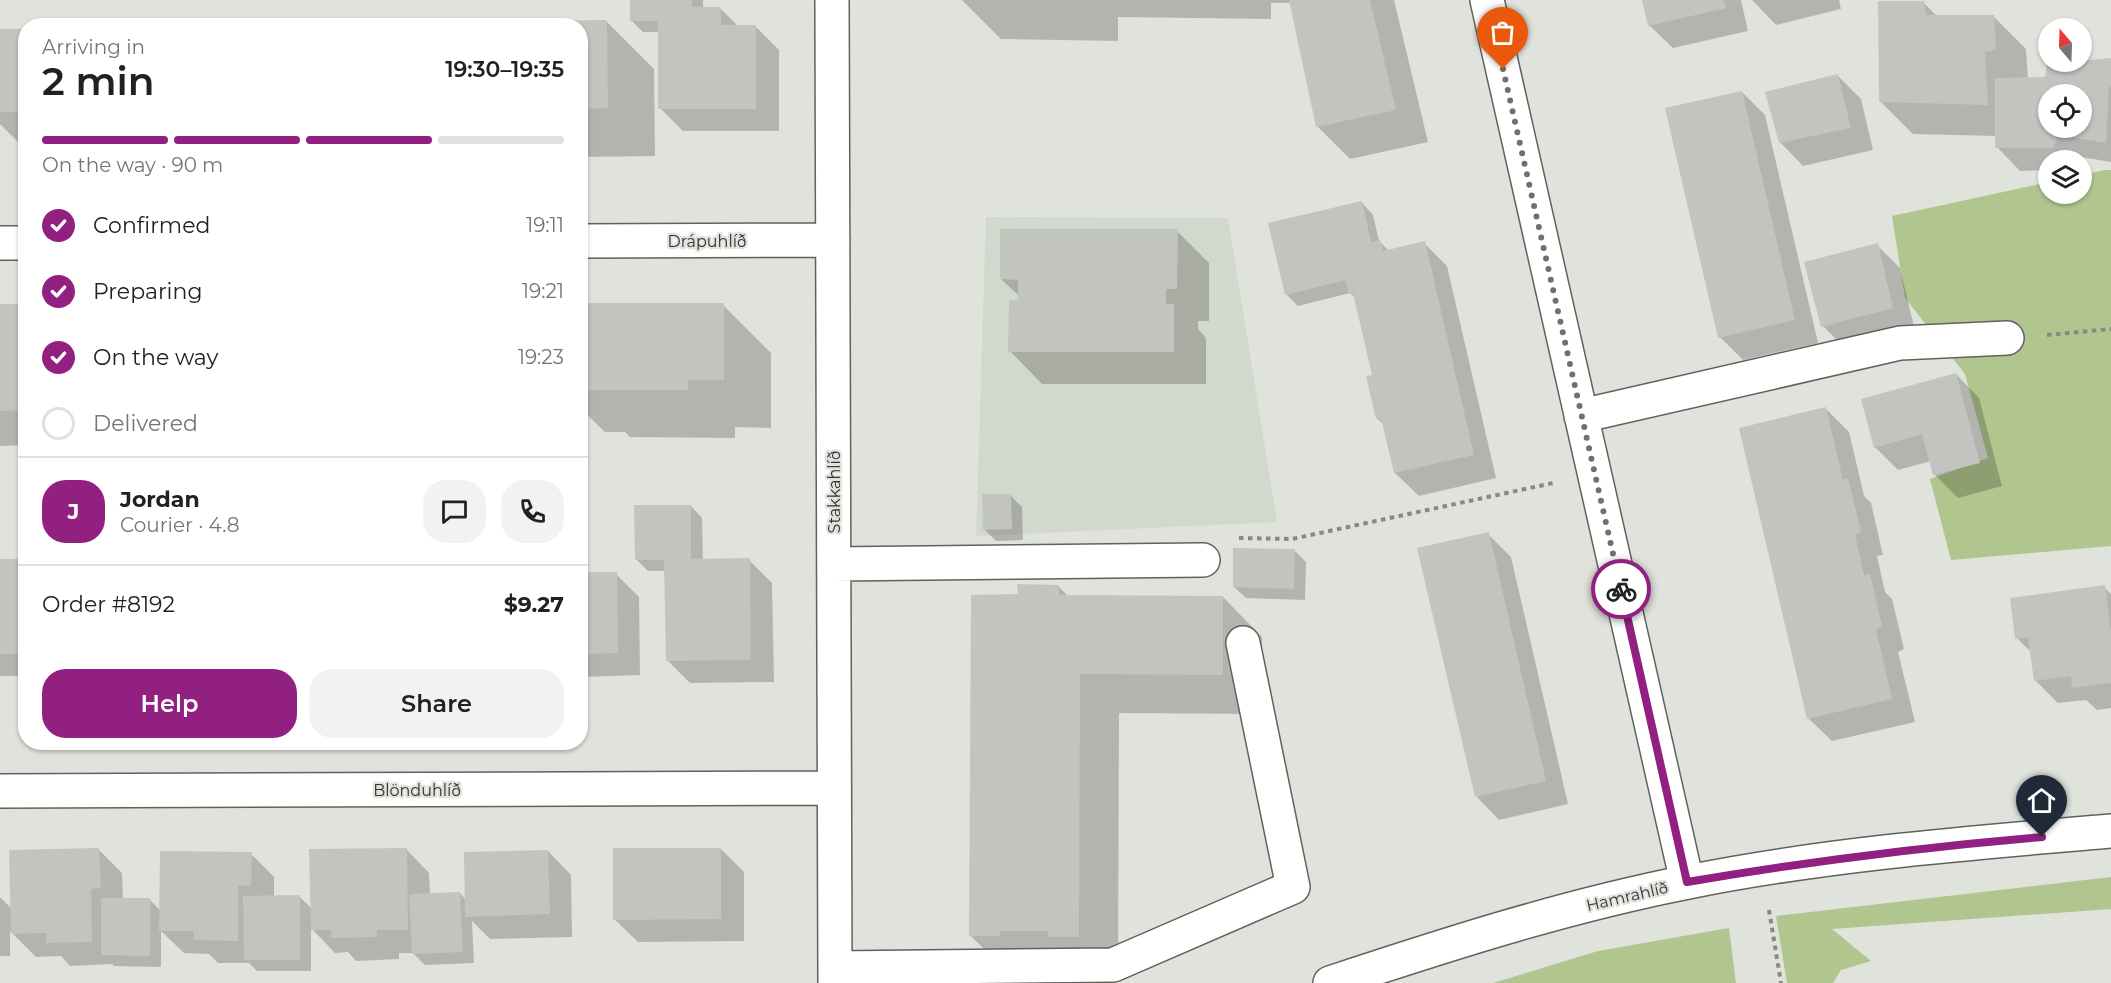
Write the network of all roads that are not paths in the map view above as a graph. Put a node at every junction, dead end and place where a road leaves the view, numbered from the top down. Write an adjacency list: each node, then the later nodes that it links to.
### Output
1 (832, 0): 3 (street, Stakkahlíð)
2 (1487, 0): 8 (street)
3 (833, 240): 4 (street, Drápuhlíð); 10 (street, Stakkahlíð)
4 (588, 241)
5 (0, 243): 6 (street)
6 (18, 243)
7 (2007, 338): 8 (street)
8 (1581, 416): 15 (street)
9 (1203, 560): 10 (street)
10 (834, 564): 12 (street, Stakkahlíð)
11 (1243, 643): 16 (street)
12 (834, 788): 13 (street, Blönduhlíð); 16 (street, Stakkahlíð)
13 (0, 791)
14 (2111, 831): 15 (street, Hamrahlíð)
15 (1687, 882): 17 (street, Hamrahlíð)
16 (835, 976)
17 (1330, 983)

